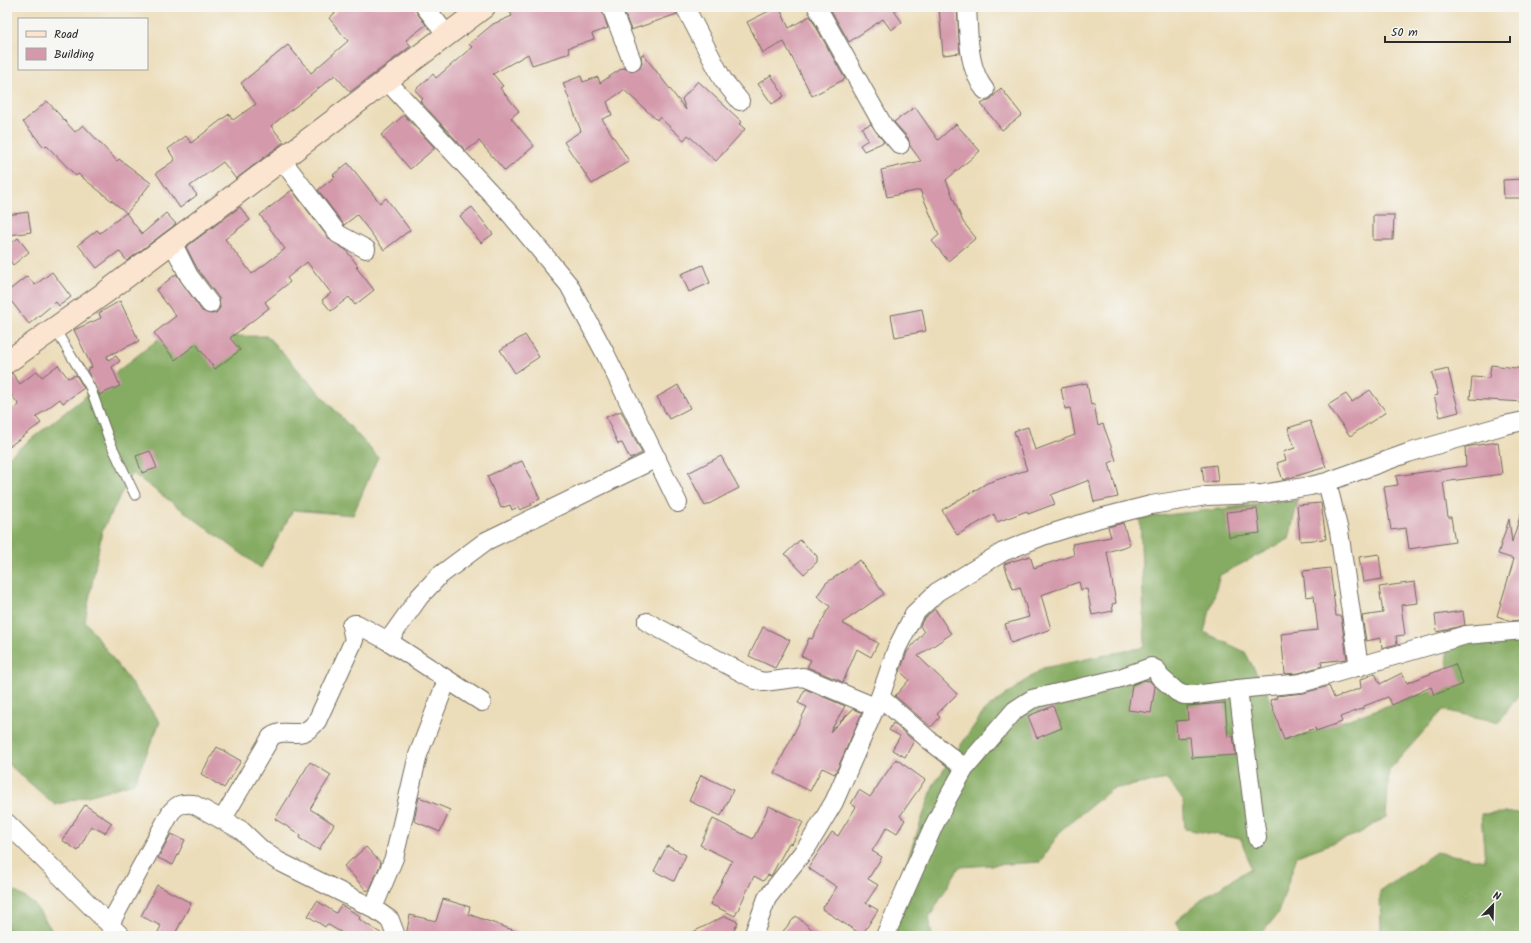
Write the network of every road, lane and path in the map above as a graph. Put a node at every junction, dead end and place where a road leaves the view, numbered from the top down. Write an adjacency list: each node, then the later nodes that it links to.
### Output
1 (425, 7): 7 (street)
2 (484, 7): 7 (street)
3 (611, 7): 8 (street)
4 (686, 7): 11 (street)
5 (817, 7): 12 (street)
6 (967, 7): 10 (street)
7 (447, 35): 9 (street)
8 (632, 61)
9 (387, 81): 13 (street); 20 (street)
10 (985, 90)
11 (740, 101)
12 (900, 145)
13 (282, 160): 14 (street); 15 (street)
14 (172, 242): 16 (street); 17 (street)
15 (366, 249)
16 (210, 304)
17 (55, 329): 18 (street); 22 (lane)
18 (7, 362)
19 (1524, 421): 21 (street)
20 (656, 458): 23 (street); 26 (street)
21 (1328, 482): 27 (street); 31 (street)
22 (135, 495)
23 (678, 503)
24 (647, 622): 31 (street)
25 (1524, 630): 27 (street)
26 (388, 641): 28 (street); 33 (street)
27 (1358, 667): 29 (street)
28 (448, 680): 30 (street); 36 (street)
29 (1238, 689): 32 (street); 35 (street)
30 (482, 702)
31 (877, 702): 32 (street); 39 (street)
32 (965, 768): 40 (street)
33 (222, 820): 36 (street); 37 (street)
34 (7, 823): 37 (street)
35 (1257, 838)
36 (372, 908): 38 (street)
37 (116, 930)
38 (396, 936)
39 (753, 936)
40 (885, 936)

